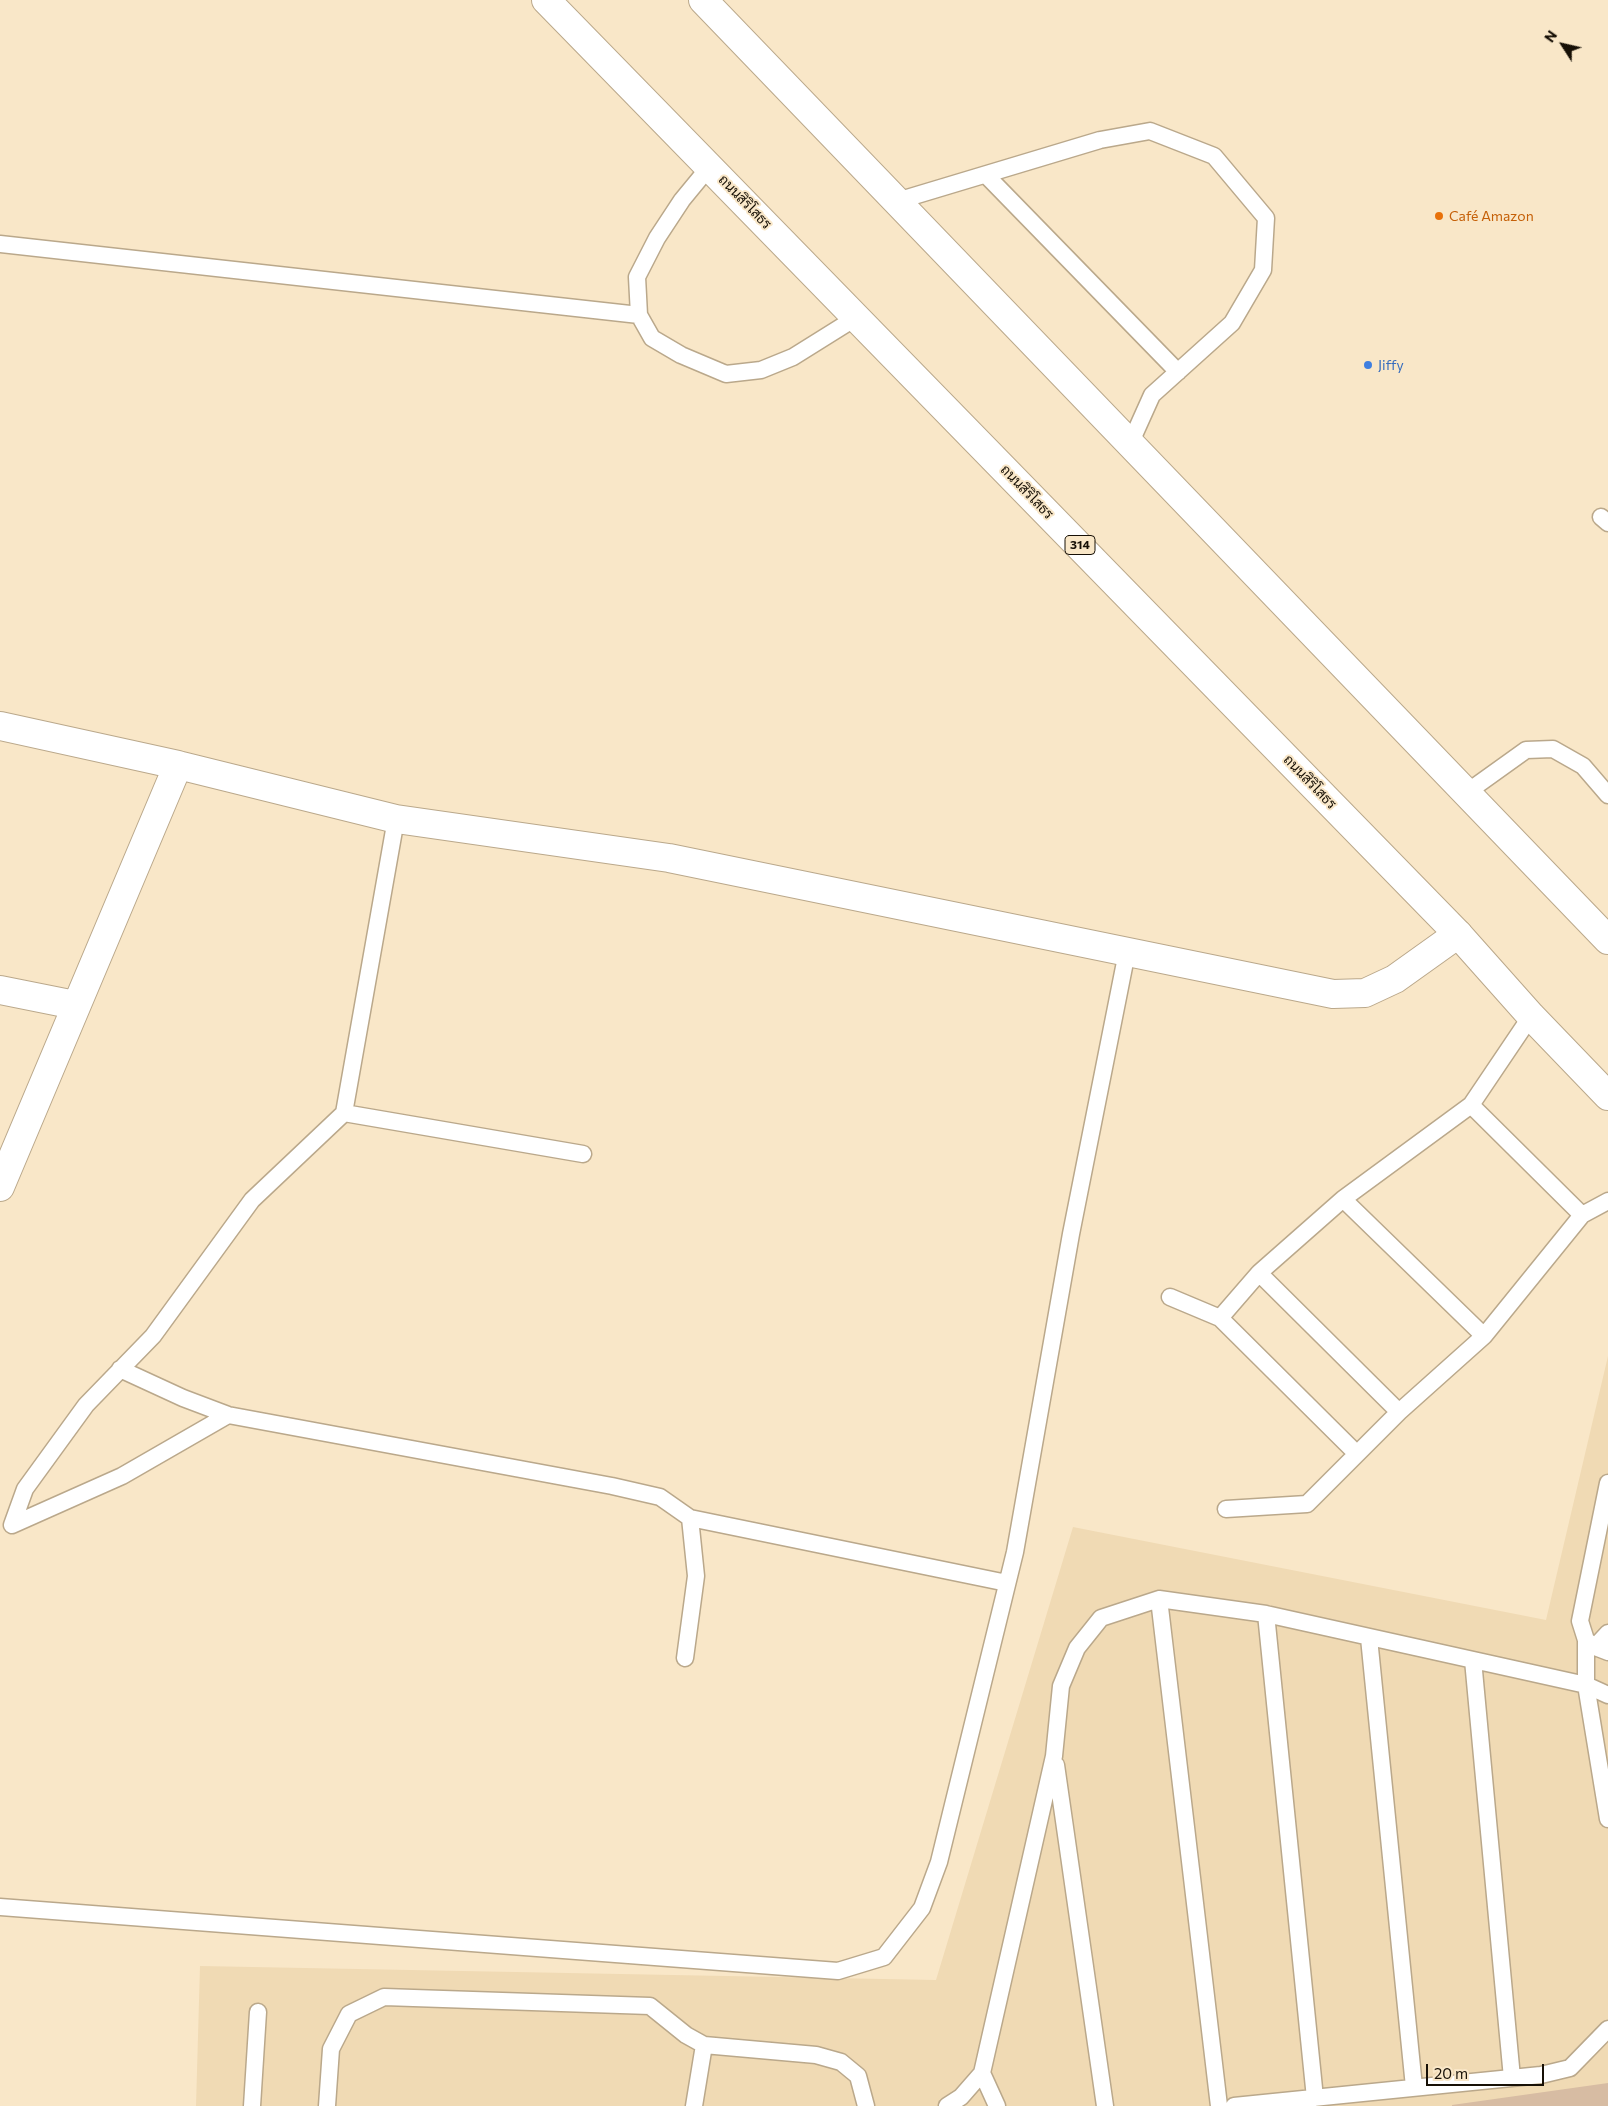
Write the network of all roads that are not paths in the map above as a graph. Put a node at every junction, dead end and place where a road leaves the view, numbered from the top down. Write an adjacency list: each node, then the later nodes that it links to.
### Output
1 (546, 0): 3 (main road, ถนนสิริโสธร / 314)
2 (703, 0): 5 (main road)
3 (710, 166): 7 (lane); 8 (main road, ถนนสิริโสธร / 314)
4 (986, 175): 5 (lane); 9 (lane); 9 (lane)
5 (897, 202): 10 (main road)
6 (0, 244): 7 (lane)
7 (639, 314): 8 (lane)
8 (857, 317): 16 (main road, ถนนสิริโสธร / 314)
9 (1178, 372): 10 (lane)
10 (1130, 444): 13 (main road)
11 (0, 726): 12 (main road)
12 (178, 765): 15 (main road); 20 (main road)
13 (1466, 793): 14 (lane); 17 (main road)
14 (1608, 795)
15 (396, 819): 18 (main road); 24 (lane)
16 (1458, 934): 18 (main road); 21 (main road, ถนนสิริโสธร / 314)
17 (1608, 940)
18 (1127, 952): 41 (lane)
19 (0, 990): 20 (main road)
20 (75, 1005): 26 (main road)
21 (1531, 1016): 22 (main road, ถนนสิริโสธร / 314); 23 (lane)
22 (1608, 1096)
23 (1471, 1104): 27 (lane); 29 (lane)
24 (344, 1113): 25 (lane); 34 (lane)
25 (583, 1154)
26 (0, 1187)
27 (1343, 1200): 30 (lane); 33 (lane)
28 (1608, 1201): 29 (lane)
29 (1582, 1215): 33 (lane)
30 (1259, 1273): 32 (lane); 35 (lane)
31 (1170, 1297): 32 (lane)
32 (1220, 1318): 37 (lane)
33 (1484, 1336): 35 (lane)
34 (120, 1369): 36 (lane); 36 (lane)
35 (1399, 1412): 37 (lane)
36 (228, 1415): 40 (lane)
37 (1356, 1454): 39 (lane)
38 (1608, 1483): 46 (lane)
39 (1226, 1508)
40 (690, 1518): 41 (lane); 47 (lane)
41 (1007, 1583): 53 (lane)
42 (1159, 1600): 43 (lane); 51 (lane); 68 (lane)
43 (1266, 1614): 45 (lane); 60 (lane)
44 (1608, 1633): 46 (lane)
45 (1369, 1638): 48 (lane); 59 (lane)
46 (1596, 1646): 49 (lane)
47 (685, 1658)
48 (1473, 1660): 49 (lane); 58 (lane)
49 (1586, 1685): 50 (lane); 52 (lane)
50 (1608, 1695)
51 (1054, 1756): 57 (lane); 67 (lane)
52 (1608, 1819)
53 (0, 1907)
54 (258, 2012): 61 (lane)
55 (1608, 2029): 58 (lane)
56 (704, 2045): 62 (lane); 63 (lane); 64 (lane)
57 (982, 2072): 65 (lane); 66 (lane)
58 (1512, 2078): 59 (lane)
59 (1414, 2088): 60 (lane)
60 (1315, 2098): 69 (lane)
61 (252, 2106)
62 (327, 2106)
63 (694, 2106)
64 (866, 2106)
65 (947, 2106)
66 (997, 2106)
67 (1105, 2106)
68 (1219, 2106)
69 (1234, 2106)

